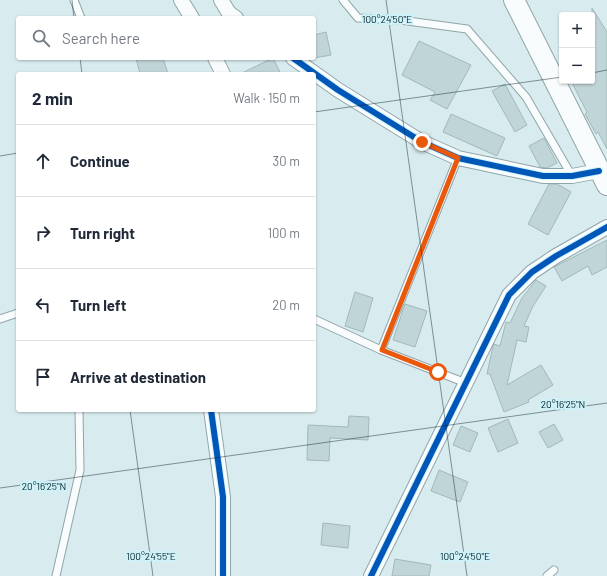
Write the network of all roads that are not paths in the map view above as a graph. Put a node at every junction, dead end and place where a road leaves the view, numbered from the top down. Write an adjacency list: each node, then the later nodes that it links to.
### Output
1 (74, 0): 6 (lane)
2 (181, 0): 7 (street)
3 (221, 0): 8 (street)
4 (342, 0): 15 (lane)
5 (514, 0): 16 (main road)
6 (80, 16)
7 (191, 16)
8 (233, 16)
9 (216, 60): 11 (street)
10 (296, 60): 12 (street)
11 (222, 72)
12 (313, 72)
13 (316, 74): 14 (street)
14 (458, 158): 15 (street); 21 (lane)
15 (572, 176): 16 (street)
16 (603, 178)
17 (607, 227): 22 (street)
18 (16, 315): 19 (lane)
19 (0, 319)
20 (316, 320): 21 (lane)
21 (382, 350): 22 (lane)
22 (466, 383): 28 (street)
23 (79, 412): 26 (lane)
24 (211, 412): 27 (street)
25 (554, 570): 29 (lane)
26 (56, 576)
27 (223, 576)
28 (371, 576)
29 (547, 576)

